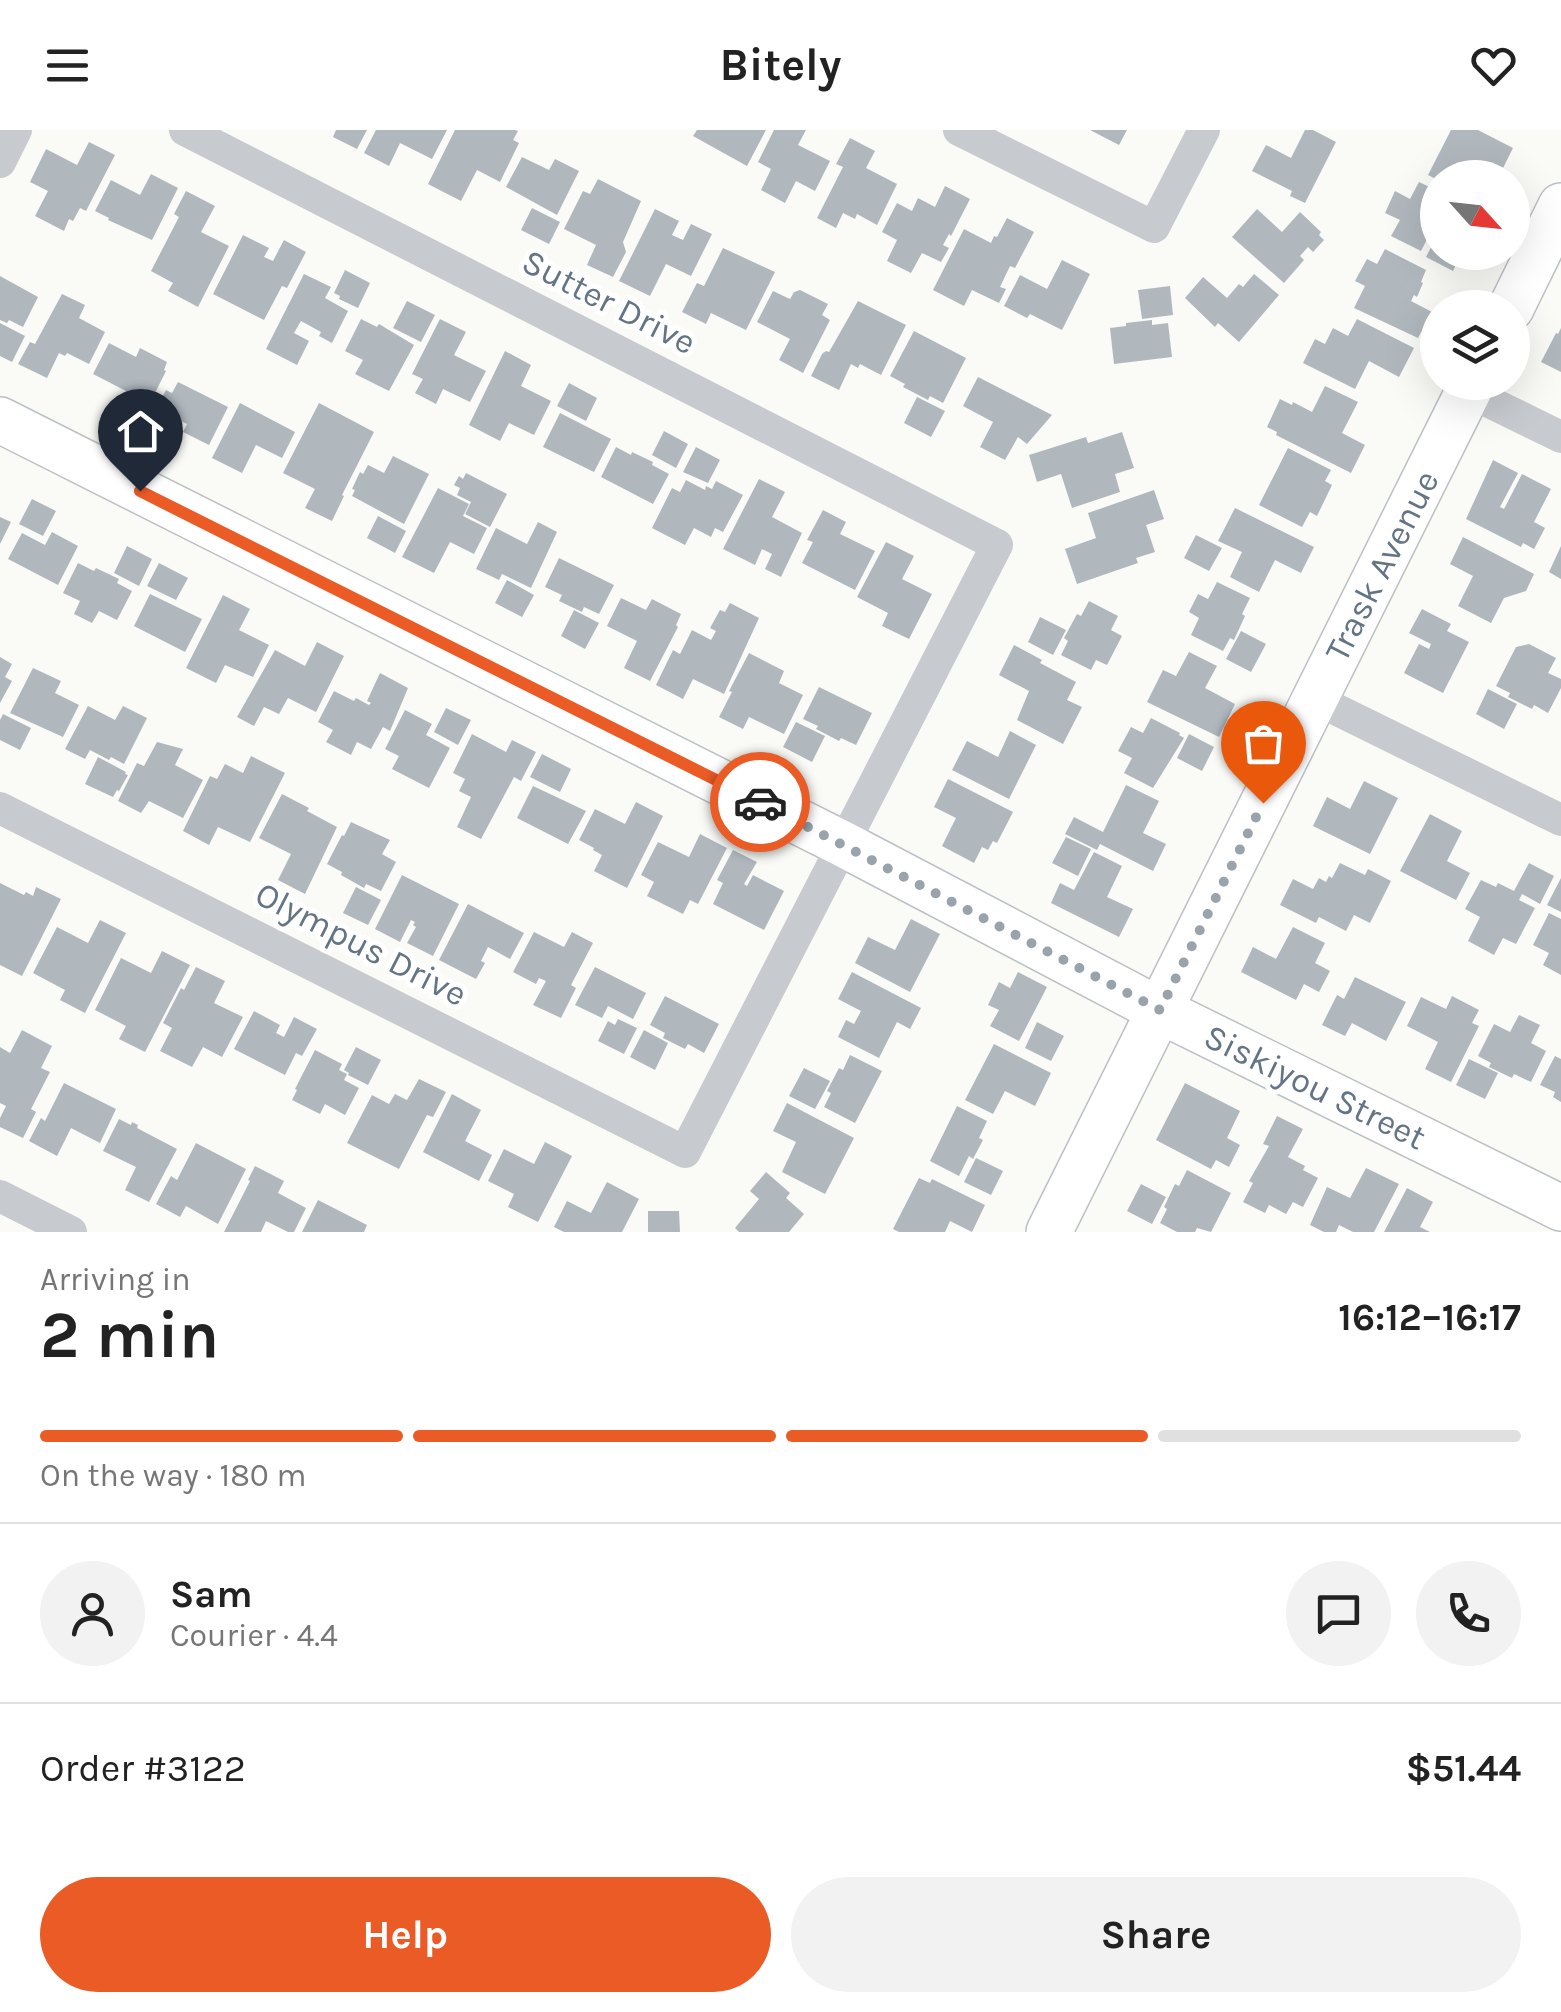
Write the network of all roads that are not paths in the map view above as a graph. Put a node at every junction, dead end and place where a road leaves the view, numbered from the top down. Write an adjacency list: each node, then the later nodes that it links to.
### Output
1 (16, 130): 5 (street)
2 (185, 130): 15 (street, Sutter Drive)
3 (959, 130): 4 (street)
4 (1204, 130)
5 (0, 162)
6 (1561, 206): 7 (street)
7 (1519, 290)
8 (1464, 400): 12 (street, Trask Avenue)
9 (1494, 400): 11 (street)
10 (0, 420): 15 (street, Siskiyou Street)
11 (1561, 437)
12 (1315, 699): 14 (street); 16 (street, Trask Avenue)
13 (0, 808): 15 (street, Olympus Drive)
14 (1561, 820)
15 (843, 844): 16 (street, Siskiyou Street)
16 (1160, 1010): 18 (street, Siskiyou Street); 20 (street, Trask Avenue)
17 (0, 1196): 19 (street)
18 (1561, 1208)
19 (71, 1232)
20 (1049, 1232)

